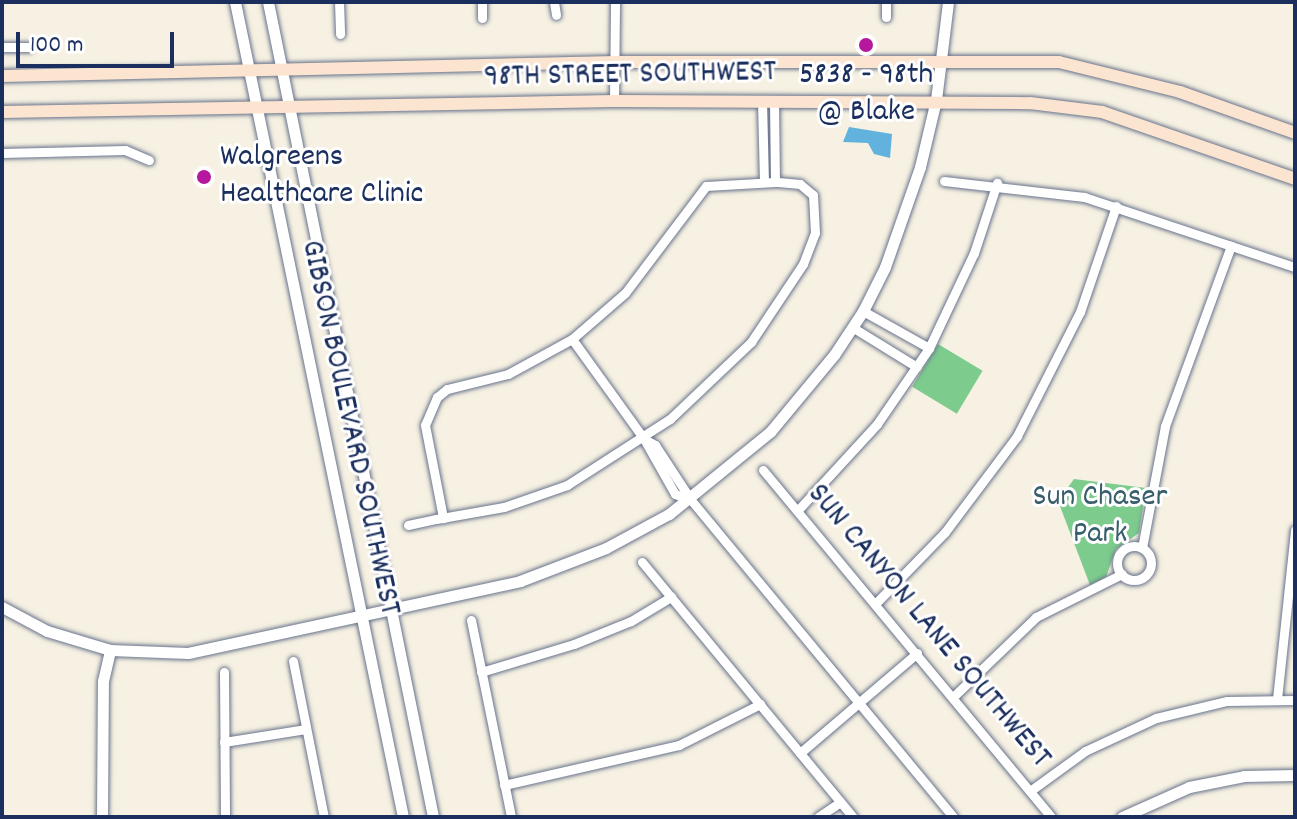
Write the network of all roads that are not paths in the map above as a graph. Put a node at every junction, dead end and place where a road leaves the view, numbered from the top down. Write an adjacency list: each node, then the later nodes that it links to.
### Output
1 (235, 2): 17 (street, GIBSON BOULEVARD SOUTHWEST)
2 (268, 2): 18 (street, GIBSON BOULEVARD SOUTHWEST)
3 (339, 2): 12 (street)
4 (482, 2): 11 (street)
5 (554, 2): 9 (street)
6 (615, 2): 16 (street)
7 (886, 2): 10 (street)
8 (948, 2): 15 (street)
9 (556, 15)
10 (886, 17)
11 (482, 18)
12 (340, 34)
13 (2, 47): 14 (street)
14 (29, 47)
15 (942, 59): 16 (main road, 98TH STREET SOUTHWEST); 20 (street); 26 (main road, 98TH STREET SOUTHWEST)
16 (615, 62): 18 (main road, 98TH STREET SOUTHWEST); 21 (street)
17 (246, 67): 18 (main road, 98TH STREET SOUTHWEST); 19 (main road, 98TH STREET SOUTHWEST); 23 (street, GIBSON BOULEVARD SOUTHWEST)
18 (281, 67): 24 (street, GIBSON BOULEVARD SOUTHWEST)
19 (2, 76)
20 (936, 100): 22 (main road, 98TH STREET SOUTHWEST); 31 (main road, 98TH STREET SOUTHWEST); 39 (street)
21 (614, 101): 22 (main road, 98TH STREET SOUTHWEST); 24 (main road, 98TH STREET SOUTHWEST)
22 (768, 101): 27 (street); 28 (street)
23 (258, 109): 24 (main road, 98TH STREET SOUTHWEST); 25 (main road, 98TH STREET SOUTHWEST); 62 (street, GIBSON BOULEVARD SOUTHWEST)
24 (288, 109): 61 (street, GIBSON BOULEVARD SOUTHWEST)
25 (2, 112)
26 (1295, 133)
27 (774, 134): 28 (street); 34 (street)
28 (762, 135): 32 (street)
29 (2, 153): 30 (street)
30 (149, 160)
31 (1295, 179)
32 (764, 181): 34 (street); 42 (street)
33 (944, 181): 35 (street)
34 (775, 182): 46 (street)
35 (997, 183): 36 (street); 43 (street)
36 (1116, 206): 37 (street); 59 (street)
37 (1231, 246): 38 (street); 55 (street)
38 (1295, 267)
39 (863, 311): 40 (street); 41 (street)
40 (852, 327): 44 (street); 50 (street)
41 (897, 329): 43 (street); 44 (street)
42 (572, 339): 46 (street); 52 (street)
43 (929, 348): 45 (street)
44 (887, 349): 45 (street)
45 (917, 367): 51 (street)
46 (644, 439): 47 (street); 49 (street); 52 (street)
47 (673, 469): 49 (street); 50 (street)
48 (763, 470): 51 (street, SUN CANYON LANE SOUTHWEST)
49 (663, 476): 50 (street)
50 (691, 500): 61 (street); 72 (street)
51 (798, 510): 59 (street, SUN CANYON LANE SOUTHWEST)
52 (443, 518): 53 (street)
53 (408, 525)
54 (1295, 530): 70 (street)
55 (1142, 548): 57 (street); 57 (street)
56 (642, 562): 58 (street)
57 (1122, 574): 69 (street)
58 (671, 597): 68 (street); 73 (street)
59 (875, 604): 65 (street, SUN CANYON LANE SOUTHWEST)
60 (2, 607): 64 (street)
61 (394, 610): 62 (street); 85 (street, GIBSON BOULEVARD SOUTHWEST)
62 (362, 617): 64 (street); 84 (street, GIBSON BOULEVARD SOUTHWEST)
63 (471, 620): 68 (street)
64 (110, 650): 81 (street)
65 (917, 653): 69 (street, SUN CANYON LANE SOUTHWEST); 72 (street)
66 (293, 661): 74 (street)
67 (224, 672): 75 (street)
68 (481, 672): 78 (street)
69 (953, 697): 79 (street, SUN CANYON LANE SOUTHWEST)
70 (1277, 699): 71 (street); 79 (street)
71 (1295, 700)
72 (857, 702): 76 (street); 89 (street)
73 (760, 704): 76 (street); 78 (street)
74 (306, 729): 75 (street); 83 (street)
75 (224, 742): 82 (street)
76 (800, 753): 80 (street)
77 (1295, 775): 91 (street)
78 (504, 785): 86 (street)
79 (1030, 791): 90 (street, SUN CANYON LANE SOUTHWEST)
80 (840, 802): 87 (street); 88 (street)
81 (102, 817)
82 (225, 817)
83 (324, 817)
84 (403, 817)
85 (433, 817)
86 (511, 817)
87 (818, 817)
88 (853, 817)
89 (953, 817)
90 (1051, 817)
91 (1122, 817)

